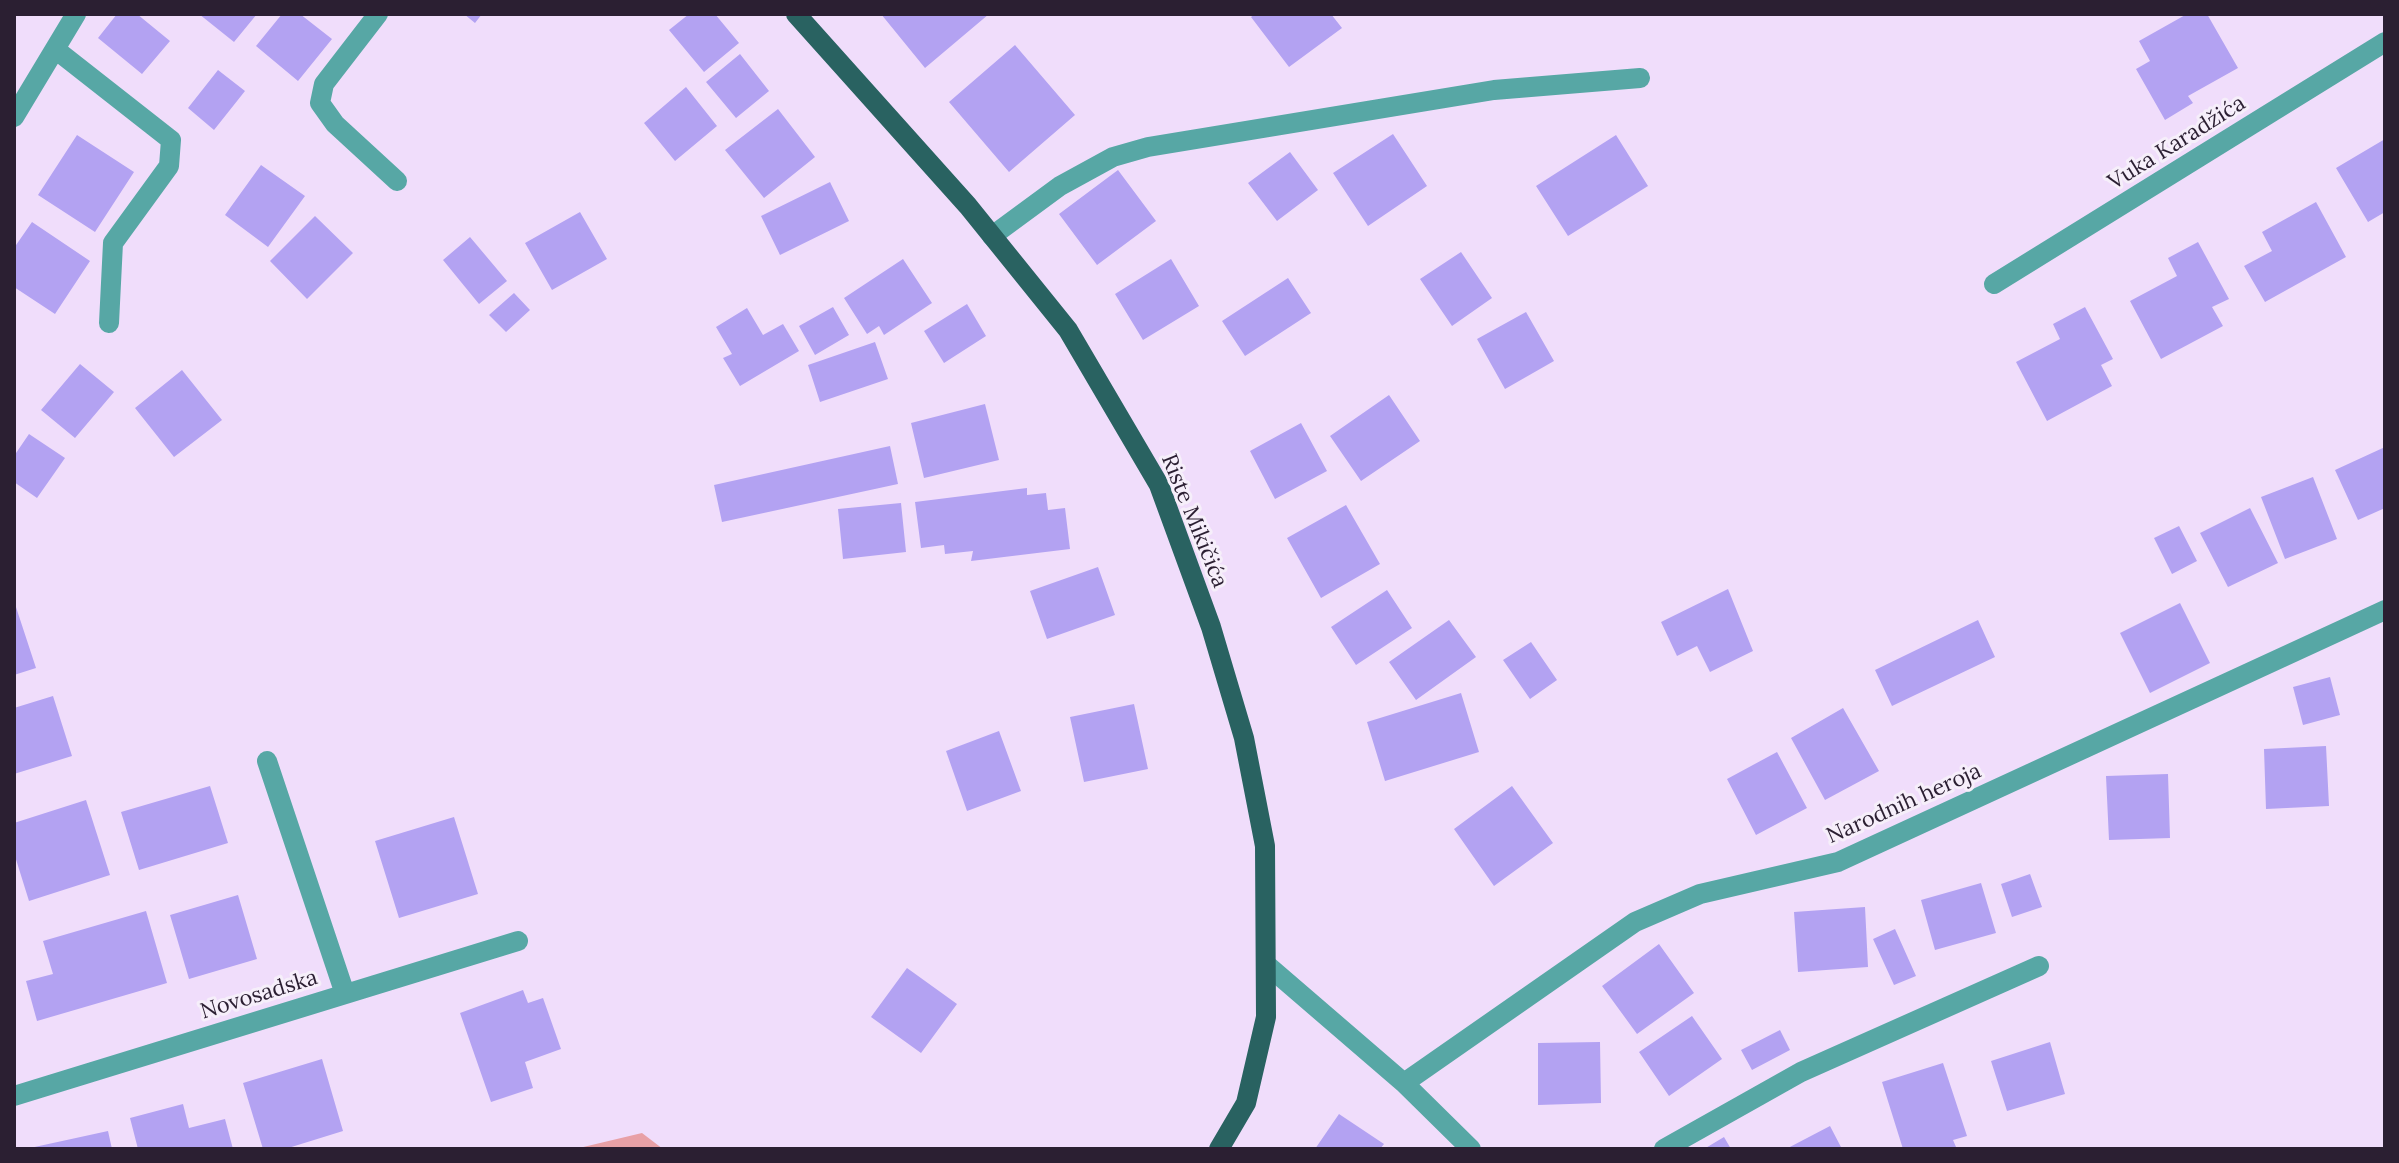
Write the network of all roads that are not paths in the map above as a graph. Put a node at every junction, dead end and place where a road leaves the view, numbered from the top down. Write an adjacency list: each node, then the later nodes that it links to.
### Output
1 (76, 14): 5 (street)
2 (378, 14): 8 (street)
3 (796, 14): 9 (main road, Riste Mikičića)
4 (2385, 42): 10 (street, Vuka Karadžića)
5 (55, 49): 7 (street); 11 (street)
6 (1640, 78): 9 (street)
7 (14, 117)
8 (397, 181)
9 (992, 236): 15 (main road, Riste Mikičića)
10 (1994, 284)
11 (109, 323)
12 (2385, 610): 18 (street, Narodnih heroja)
13 (267, 761): 17 (street)
14 (518, 941): 17 (street, Novosadska)
15 (1267, 965): 18 (street); 20 (main road, Riste Mikičića)
16 (2039, 966): 22 (street)
17 (345, 994): 19 (street, Novosadska)
18 (1404, 1083): 21 (street)
19 (14, 1096)
20 (1219, 1149)
21 (1471, 1149)
22 (1664, 1149)

